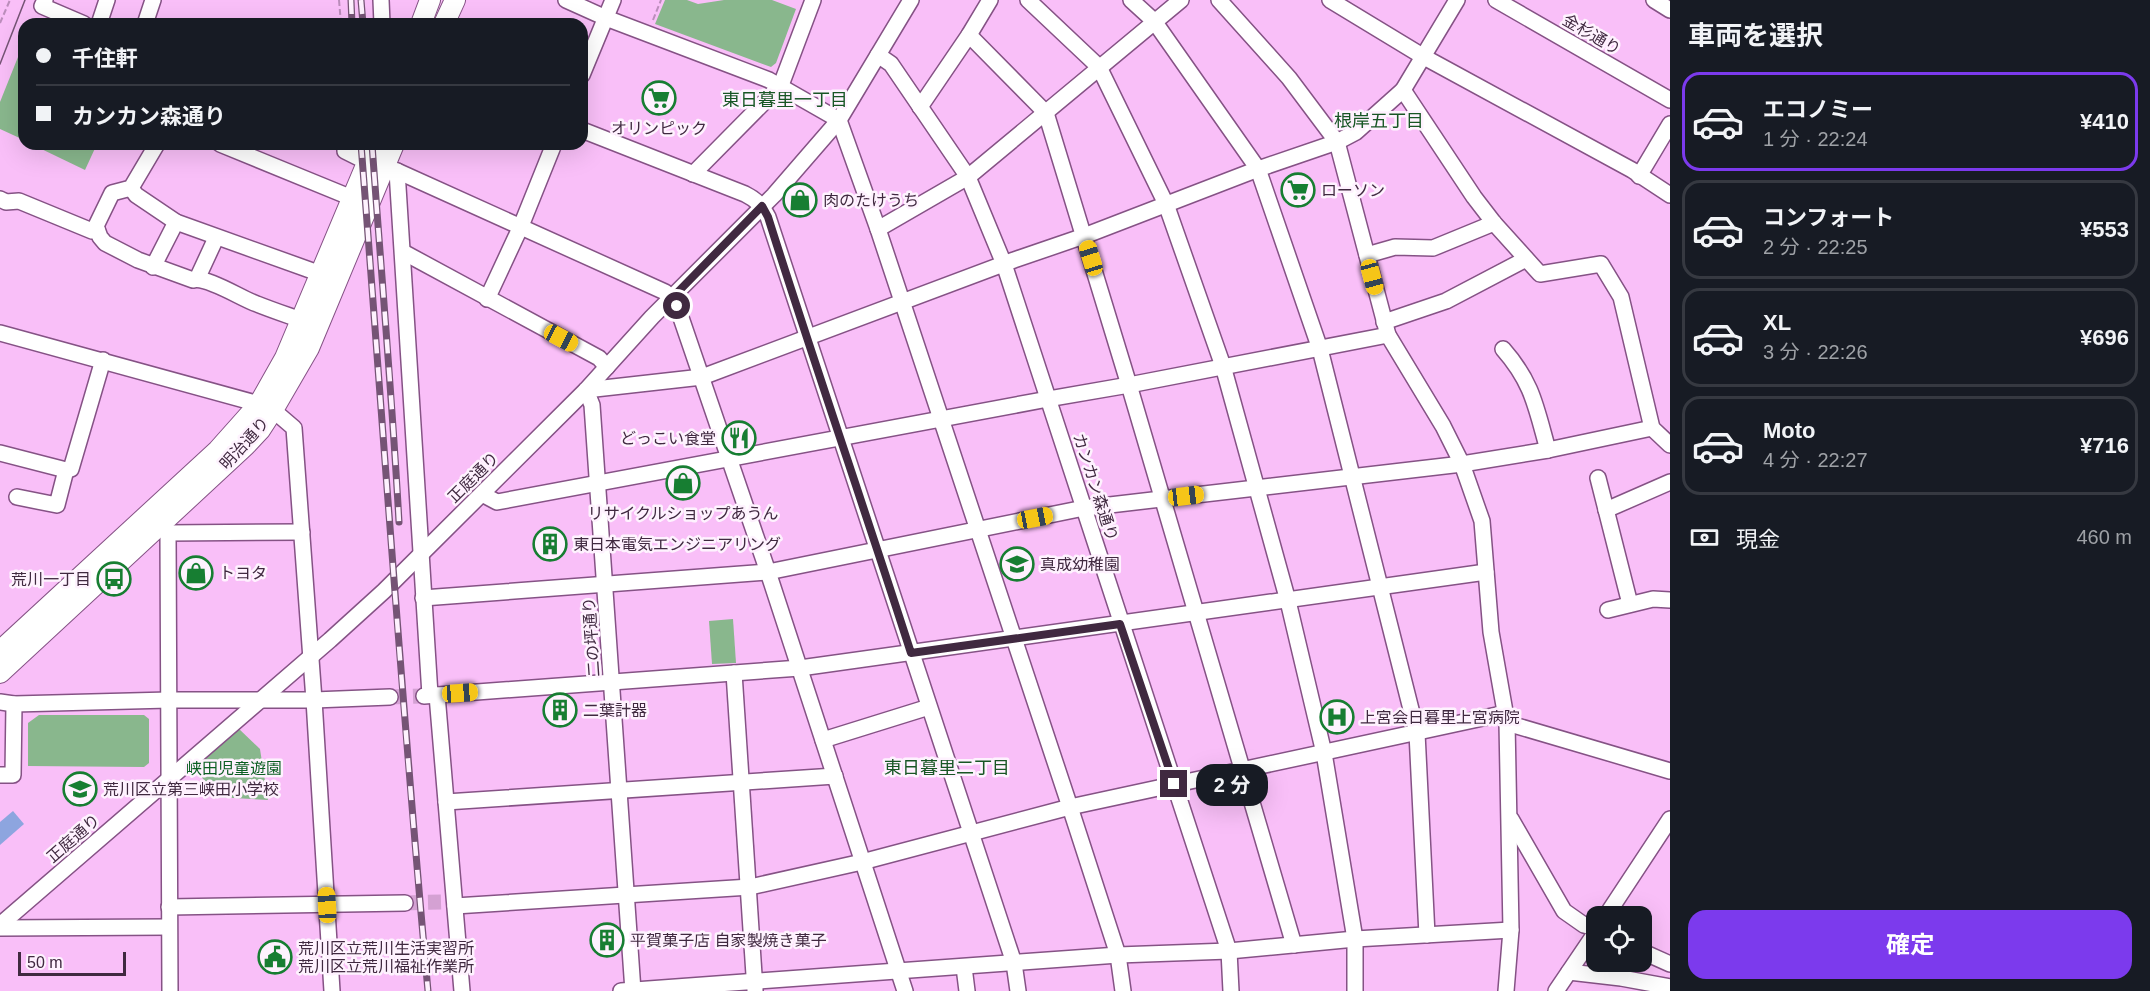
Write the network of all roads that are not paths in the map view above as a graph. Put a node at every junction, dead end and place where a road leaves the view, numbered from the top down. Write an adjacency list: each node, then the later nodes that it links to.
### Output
1 (45, 0): 21 (street)
2 (107, 0): 22 (street)
3 (153, 0): 23 (street)
4 (381, 0): 24 (street)
5 (430, 0): 25 (main road)
6 (455, 0): 26 (main road)
7 (566, 0): 27 (street)
8 (613, 0): 27 (street)
9 (813, 0): 34 (street)
10 (911, 0): 30 (street, 正庭通り)
11 (990, 0): 29 (street)
12 (1028, 0): 33 (street)
13 (1131, 0): 28 (street)
14 (1181, 0): 28 (street)
15 (1220, 0): 42 (street)
16 (1330, 0): 31 (street)
17 (1457, 0): 31 (street)
18 (1496, 0): 36 (street, 金杉通り)
19 (1654, 0): 20 (street)
20 (1670, 10)
21 (70, 18)
22 (101, 18)
23 (147, 18)
24 (382, 18)
25 (423, 18)
26 (447, 18)
27 (606, 18): 32 (street); 34 (street)
28 (1154, 21): 33 (street); 48 (street)
29 (969, 35): 37 (street); 38 (street)
30 (878, 55): 37 (street, カンカン森通り); 39 (street, 正庭通り)
31 (1424, 57): 35 (street); 50 (street)
32 (588, 61)
33 (1099, 67): 38 (street); 56 (street)
34 (781, 85): 39 (street); 49 (street)
35 (1403, 90): 42 (street); 59 (street)
36 (1670, 100)
37 (920, 106): 51 (street, カンカン森通り)
38 (1046, 113): 51 (street); 63 (street)
39 (839, 120): 57 (street, 正庭通り); 62 (street)
40 (1670, 124): 50 (street)
41 (588, 132): 49 (street)
42 (1337, 142): 48 (street); 66 (street)
43 (153, 150): 52 (street)
44 (235, 150): 54 (street)
45 (345, 150): 47 (street)
46 (552, 150): 60 (street)
47 (381, 161): 54 (main road, 明治通り); 60 (street); 65 (street); 88 (main road, 明治通り)
48 (1258, 169): 56 (street); 79 (street)
49 (693, 174): 57 (street)
50 (1639, 176): 53 (street)
51 (968, 177): 62 (street); 68 (street, カンカン森通り)
52 (131, 188): 58 (street); 61 (street)
53 (1670, 195)
54 (352, 198): 70 (main road, 明治通り)
55 (0, 199): 61 (street)
56 (1166, 204): 63 (street); 82 (street)
57 (762, 206): 72 (street, 正庭通り); 78 (street)
58 (176, 222): 64 (street); 69 (street)
59 (1494, 223): 66 (street); 67 (street)
60 (521, 226): 72 (street); 73 (street)
61 (97, 229): 69 (street)
62 (878, 229): 74 (street)
63 (1084, 236): 68 (street); 85 (street)
64 (216, 238): 70 (street); 71 (street)
65 (403, 252): 73 (street); 112 (street)
66 (1366, 255): 76 (street)
67 (1526, 259): 76 (street); 90 (street)
68 (1004, 264): 74 (street); 87 (street, カンカン森通り)
69 (153, 267): 71 (street)
70 (321, 274): 75 (main road, 明治通り)
71 (197, 279): 75 (street)
72 (672, 298): 83 (street, 正庭通り); 84 (street)
73 (487, 299): 83 (street)
74 (902, 302): 78 (street); 89 (street)
75 (301, 320): 88 (main road, 明治通り)
76 (1386, 328): 79 (street); 96 (street)
77 (0, 333): 81 (street)
78 (806, 338): 84 (street); 91 (street)
79 (1320, 349): 82 (street); 98 (street)
80 (1503, 349): 93 (street)
81 (103, 360): 88 (street); 97 (street)
82 (1223, 366): 85 (street); 102 (street)
83 (607, 367): 86 (street, 正庭通り)
84 (702, 377): 86 (street); 95 (street)
85 (1129, 385): 87 (street); 105 (street)
86 (586, 390): 101 (street, 二の坪通り); 103 (street, 正庭通り)
87 (1048, 399): 89 (street); 106 (street, カンカン森通り)
88 (266, 407): 108 (main road, 明治通り); 110 (street)
89 (941, 420): 91 (street); 109 (street)
90 (1652, 428): 92 (street); 93 (street)
91 (842, 438): 95 (street); 111 (street)
92 (1670, 445)
93 (1548, 450): 96 (street)
94 (0, 453): 97 (street)
95 (730, 459): 101 (street); 113 (street)
96 (1462, 464): 98 (street); 114 (street)
97 (66, 470): 104 (street)
98 (1352, 478): 102 (street); 116 (street)
99 (1598, 478): 107 (street)
100 (1670, 482): 107 (street)
101 (598, 484): 103 (street); 115 (street, 二の坪通り)
102 (1256, 487): 105 (street); 119 (street)
103 (482, 494): 112 (street, 正庭通り)
104 (17, 497)
105 (1163, 499): 106 (street); 122 (street)
106 (1084, 508): 109 (street); 123 (street, カンカン森通り)
107 (1606, 510): 120 (street)
108 (159, 524): 110 (street); 125 (main road, 明治通り); 129 (main road, 明治通り); 134 (street)
109 (977, 530): 111 (street); 124 (street)
110 (302, 532): 127 (street)
111 (878, 550): 113 (street); 126 (street)
112 (420, 555): 117 (street); 127 (street, 正庭通り)
113 (768, 572): 115 (street); 128 (street)
114 (1486, 572): 116 (street); 139 (street)
115 (605, 583): 117 (street); 131 (street, 二の坪通り)
116 (1380, 588): 119 (street); 140 (street)
117 (423, 598): 132 (street)
118 (1670, 600): 120 (street)
119 (1287, 601): 122 (street); 142 (street)
120 (1630, 604): 121 (street)
121 (1608, 610)
122 (1196, 614): 123 (street); 143 (street)
123 (1120, 624): 124 (street); 149 (street, カンカン森通り)
124 (1014, 639): 126 (street); 152 (street)
125 (0, 651)
126 (911, 653): 128 (street); 138 (street)
127 (311, 657): 135 (street, 正庭通り); 136 (street)
128 (800, 668): 130 (street); 141 (street)
129 (0, 673)
130 (734, 673): 131 (street); 148 (street)
131 (612, 682): 132 (street); 150 (street, 二の坪通り)
132 (430, 695): 151 (street)
133 (390, 698): 136 (street)
134 (169, 700): 135 (street); 137 (street); 147 (street)
135 (262, 700): 136 (street); 147 (street, 正庭通り)
136 (314, 700): 161 (street)
137 (7, 703): 145 (street)
138 (928, 707): 141 (street); 155 (street)
139 (1507, 718): 140 (street); 144 (street); 153 (street)
140 (1417, 733): 142 (street); 168 (street)
141 (823, 740): 146 (street)
142 (1324, 753): 143 (street); 169 (street)
143 (1241, 769): 149 (street); 170 (street)
144 (1670, 771)
145 (0, 775)
146 (835, 776): 148 (street); 156 (street)
147 (170, 779): 163 (street); 165 (street, 正庭通り)
148 (742, 782): 150 (street); 157 (street)
149 (1174, 784): 152 (street); 172 (street, カンカン森通り)
150 (619, 790): 151 (street); 158 (street, 二の坪通り)
151 (446, 802): 160 (street)
152 (1071, 807): 155 (street); 173 (street)
153 (1510, 816): 164 (street); 167 (street)
154 (1670, 820): 162 (street)
155 (971, 834): 156 (street); 175 (street)
156 (862, 862): 157 (street); 178 (street)
157 (750, 886): 158 (street); 180 (street)
158 (626, 895): 160 (street); 187 (street, 二の坪通り)
159 (405, 903): 161 (street)
160 (450, 903): 185 (street)
161 (327, 905): 163 (street); 184 (street)
162 (1613, 906)
163 (169, 907): 166 (street)
164 (1586, 926)
165 (0, 927): 166 (street)
166 (170, 927): 183 (street)
167 (1511, 930): 168 (street); 194 (street)
168 (1427, 935): 169 (street)
169 (1355, 939): 170 (street); 193 (street)
170 (1294, 945): 172 (street)
171 (1586, 946): 179 (street)
172 (1229, 951): 173 (street); 192 (street, カンカン森通り)
173 (1118, 955): 175 (street); 191 (street)
174 (1652, 956): 176 (street)
175 (1014, 963): 177 (street); 190 (street)
176 (1670, 964)
177 (964, 967): 178 (street); 189 (street)
178 (899, 972): 180 (street); 188 (street)
179 (1569, 972): 181 (street); 195 (street)
180 (755, 986): 187 (street)
181 (1633, 986): 182 (street)
182 (1670, 987)
183 (170, 991)
184 (332, 991)
185 (462, 991)
186 (621, 991): 187 (street)
187 (632, 991)
188 (905, 991)
189 (967, 991)
190 (1018, 991)
191 (1123, 991)
192 (1231, 991)
193 (1355, 991)
194 (1506, 991)
195 (1556, 991)

